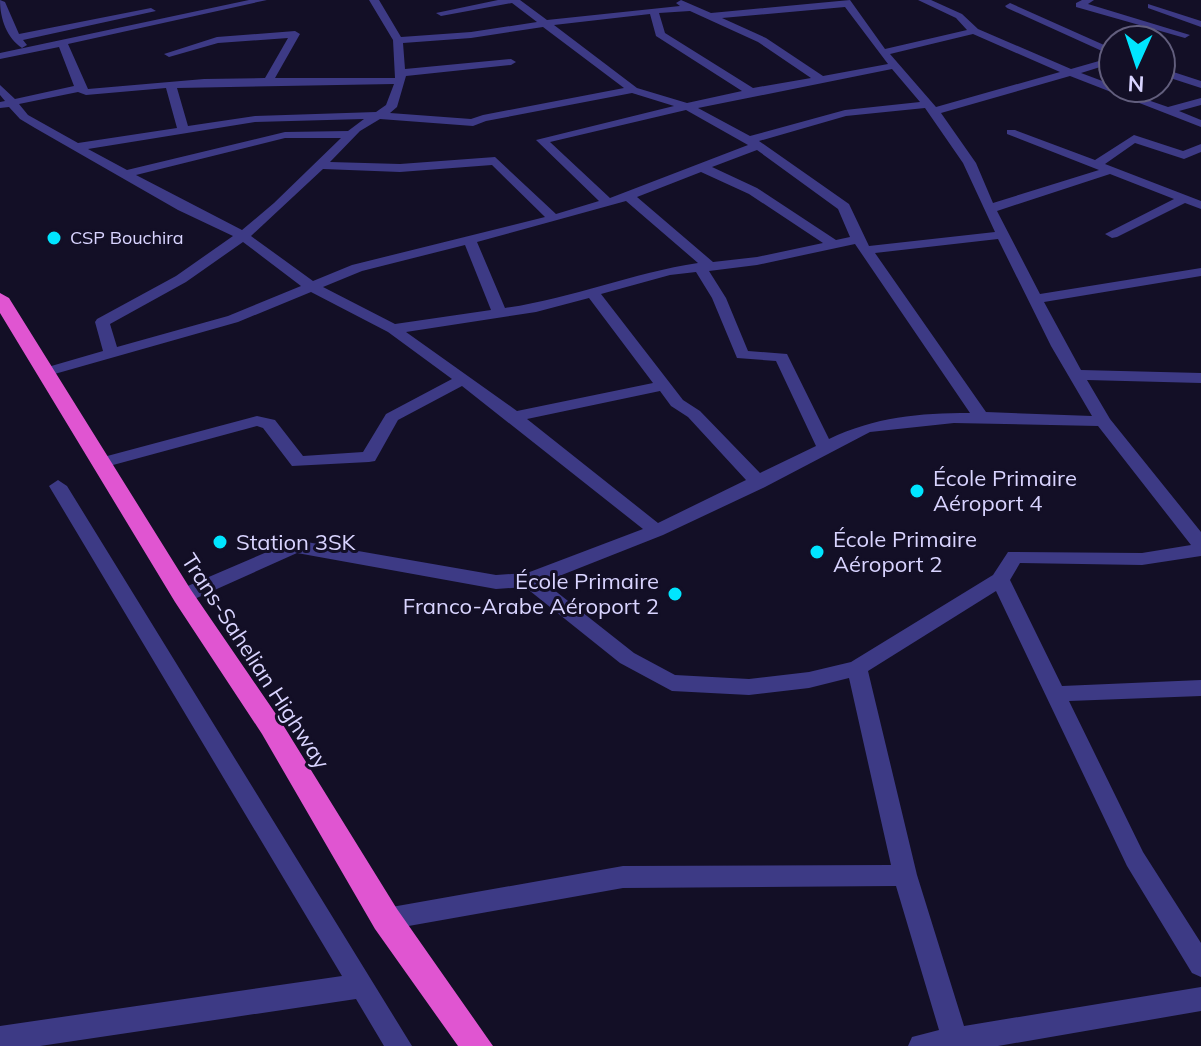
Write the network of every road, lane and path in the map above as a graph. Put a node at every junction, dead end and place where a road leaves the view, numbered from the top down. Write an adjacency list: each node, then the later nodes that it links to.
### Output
1 (212, 0): 12 (street)
2 (262, 0): 12 (street)
3 (374, 0): 28 (street)
4 (676, 0): 13 (street)
5 (923, 0): 22 (street)
6 (1089, 0): 24 (street)
7 (0, 2): 25 (street)
8 (133, 2): 14 (street)
9 (846, 2): 18 (street); 32 (street)
10 (1010, 6): 30 (street)
11 (1151, 6): 21 (street)
12 (223, 8): 15 (street)
13 (690, 8): 17 (street); 18 (street)
14 (146, 12): 19 (street); 25 (street)
15 (202, 12): 19 (street); 27 (street)
16 (441, 13): 20 (street)
17 (654, 13): 20 (street); 50 (street)
18 (708, 16): 43 (street)
19 (176, 17): 29 (street)
20 (540, 23): 28 (street); 49 (street)
21 (1201, 24)
22 (974, 31): 32 (street); 38 (street)
23 (1201, 32): 24 (street)
24 (1185, 35): 26 (street)
25 (16, 38): 31 (street)
26 (1177, 38)
27 (217, 40): 33 (street); 44 (street)
28 (398, 40): 41 (street)
29 (62, 42): 31 (street); 48 (street)
30 (1097, 46)
31 (27, 50): 34 (street)
32 (884, 52): 37 (street)
33 (169, 54)
34 (0, 56)
35 (511, 62): 41 (street)
36 (1097, 64): 38 (street)
37 (894, 66): 43 (street); 54 (street)
38 (1067, 71): 54 (street); 55 (street)
39 (1201, 75): 42 (street)
40 (1177, 76): 42 (street)
41 (401, 77): 44 (street); 56 (street)
42 (1186, 79): 46 (street)
43 (822, 80): 50 (street)
44 (268, 82): 45 (street)
45 (171, 85): 48 (street); 58 (street)
46 (1201, 85)
47 (0, 88): 52 (street)
48 (80, 88): 52 (street)
49 (633, 90): 53 (street); 56 (street)
50 (751, 92): 53 (street)
51 (1201, 101): 55 (street)
52 (5, 104): 62 (street)
53 (690, 108): 61 (street); 70 (street)
54 (929, 108): 61 (street); 72 (street)
55 (1167, 111): 57 (street)
56 (376, 115): 58 (street); 60 (street)
57 (1201, 124)
58 (183, 130): 62 (street)
59 (1011, 132): 66 (street)
60 (350, 134): 64 (street); 67 (street)
61 (753, 142): 65 (street); 79 (street)
62 (76, 147): 67 (street)
63 (1201, 148): 66 (street)
64 (320, 165): 73 (street); 76 (street)
65 (703, 168): 68 (street); 78 (street)
66 (1101, 168): 69 (street); 72 (street)
67 (127, 174): 76 (street)
68 (628, 196): 70 (street); 80 (street)
69 (1184, 199): 71 (street); 74 (street)
70 (607, 202): 73 (street)
71 (1201, 205)
72 (989, 209): 75 (street)
73 (554, 219): 77 (street)
74 (1112, 234)
75 (1003, 235): 79 (street); 85 (street)
76 (243, 236): 82 (street); 88 (street)
77 (469, 239): 82 (street); 86 (street)
78 (834, 244): 79 (street); 80 (street)
79 (862, 244): 95 (street)
80 (705, 267): 83 (street); 97 (street)
81 (1201, 272): 85 (street)
82 (310, 286): 87 (street); 88 (street)
83 (593, 293): 86 (street); 93 (street)
84 (0, 298): 89 (highway, Trans-Sahelian Highway)
85 (1036, 299): 90 (street)
86 (500, 314): 87 (street)
87 (393, 329): 92 (street)
88 (111, 352): 89 (street)
89 (46, 372): 98 (highway, Trans-Sahelian Highway)
90 (1076, 375): 91 (street); 96 (street)
91 (1201, 378)
92 (462, 380): 94 (street); 98 (street)
93 (665, 385): 94 (street); 99 (street)
94 (514, 417): 101 (street)
95 (982, 418): 96 (street); 97 (street)
96 (1103, 421): 102 (street)
97 (824, 445): 99 (street)
98 (102, 463): 105 (highway, Trans-Sahelian Highway)
99 (759, 483): 101 (street)
100 (58, 486): 112 (street)
101 (657, 531): 103 (street)
102 (1201, 547): 104 (street)
103 (529, 580): 105 (street); 106 (street)
104 (1000, 580): 106 (street); 108 (street)
105 (183, 596): 110 (highway, Trans-Sahelian Highway)
106 (857, 668): 109 (street)
107 (1201, 688): 108 (street)
108 (1054, 694): 111 (street)
109 (905, 875): 110 (street); 115 (street)
110 (386, 919): 117 (highway, Trans-Sahelian Highway)
111 (1200, 961)
112 (360, 986): 114 (street); 116 (street)
113 (1201, 999): 115 (street)
114 (0, 1039)
115 (956, 1043): 118 (street)
116 (399, 1046)
117 (477, 1046)
118 (921, 1046)

